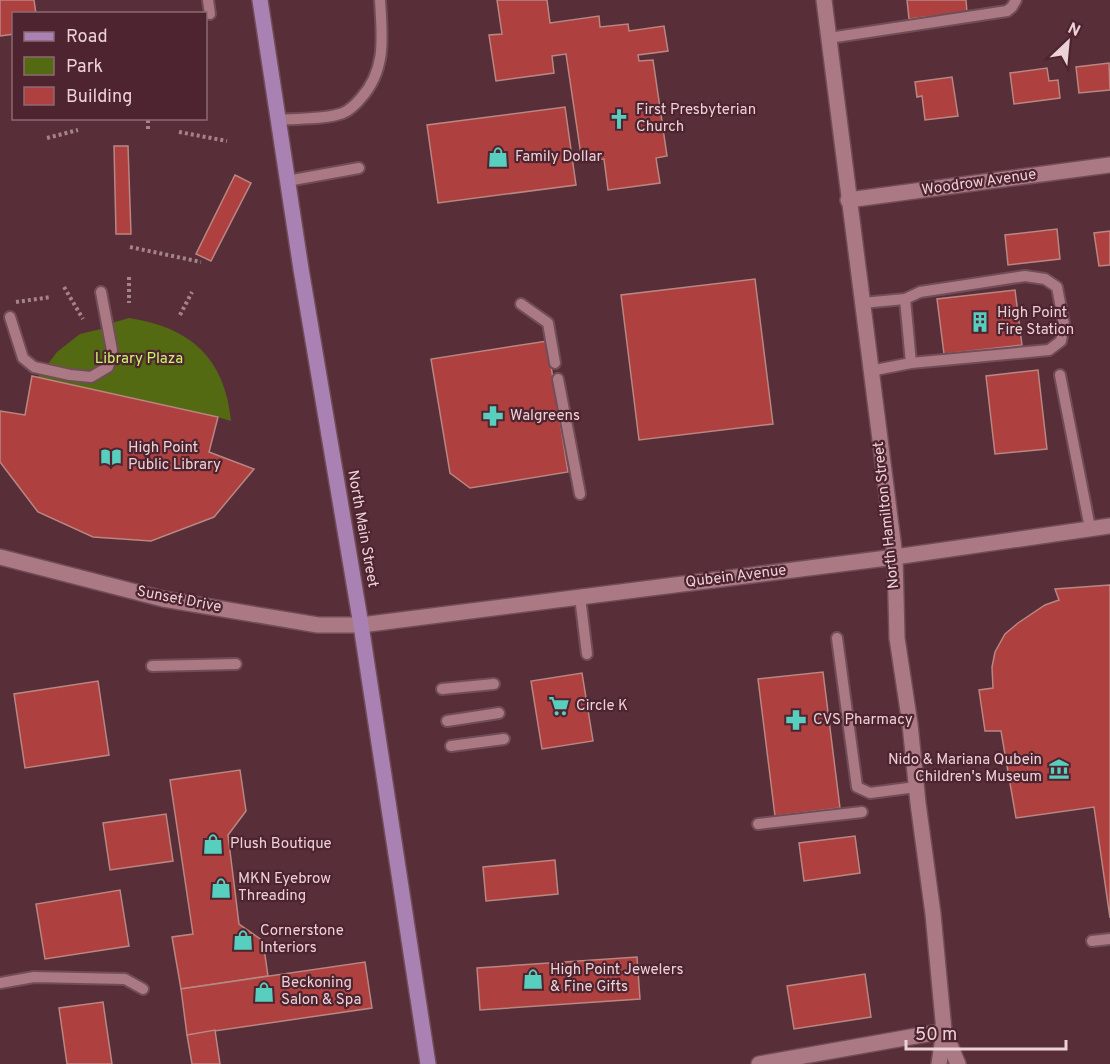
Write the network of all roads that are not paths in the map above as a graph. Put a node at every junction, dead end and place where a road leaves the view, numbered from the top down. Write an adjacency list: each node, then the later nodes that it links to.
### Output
1 (208, 0): 6 (lane)
2 (260, 0): 8 (main road, North Main Street)
3 (380, 0): 8 (lane)
4 (824, 0): 7 (street, North Hamilton Street)
5 (1016, 0): 7 (lane)
6 (210, 14)
7 (829, 38): 12 (street, North Hamilton Street)
8 (278, 120): 11 (main road, North Main Street)
9 (1110, 165): 12 (street, Woodrow Avenue)
10 (359, 168): 11 (lane)
11 (287, 181): 29 (main road, North Main Street)
12 (848, 201): 15 (street, North Hamilton Street)
13 (101, 292): 17 (lane)
14 (905, 299): 15 (lane); 19 (lane); 19 (lane)
15 (862, 303): 20 (street, North Hamilton Street)
16 (521, 304): 18 (lane)
17 (10, 317)
18 (555, 363)
19 (911, 363): 20 (lane)
20 (870, 372): 27 (street, North Hamilton Street)
21 (1060, 375): 25 (lane)
22 (558, 379): 23 (lane)
23 (580, 494)
24 (1110, 526): 25 (street, Qubein Avenue)
25 (1090, 528): 27 (street, Qubein Avenue)
26 (0, 557): 29 (street, Sunset Drive)
27 (895, 557): 28 (street, Qubein Avenue); 40 (street, North Hamilton Street)
28 (580, 597): 29 (street, Qubein Avenue); 31 (lane)
29 (361, 625): 48 (main road, North Main Street)
30 (837, 638): 40 (lane)
31 (587, 654)
32 (236, 664): 33 (lane)
33 (152, 666)
34 (494, 684): 35 (lane)
35 (442, 689)
36 (499, 713): 37 (lane)
37 (447, 721)
38 (504, 739): 39 (lane)
39 (451, 746)
40 (916, 787): 47 (street, North Hamilton Street)
41 (862, 812): 42 (lane)
42 (758, 824)
43 (1110, 939): 44 (lane)
44 (1092, 941)
45 (0, 983): 46 (lane)
46 (143, 989)
47 (944, 1031): 49 (street); 50 (street); 51 (street, North Hamilton Street)
48 (428, 1064)
49 (759, 1064)
50 (939, 1064)
51 (958, 1064)

